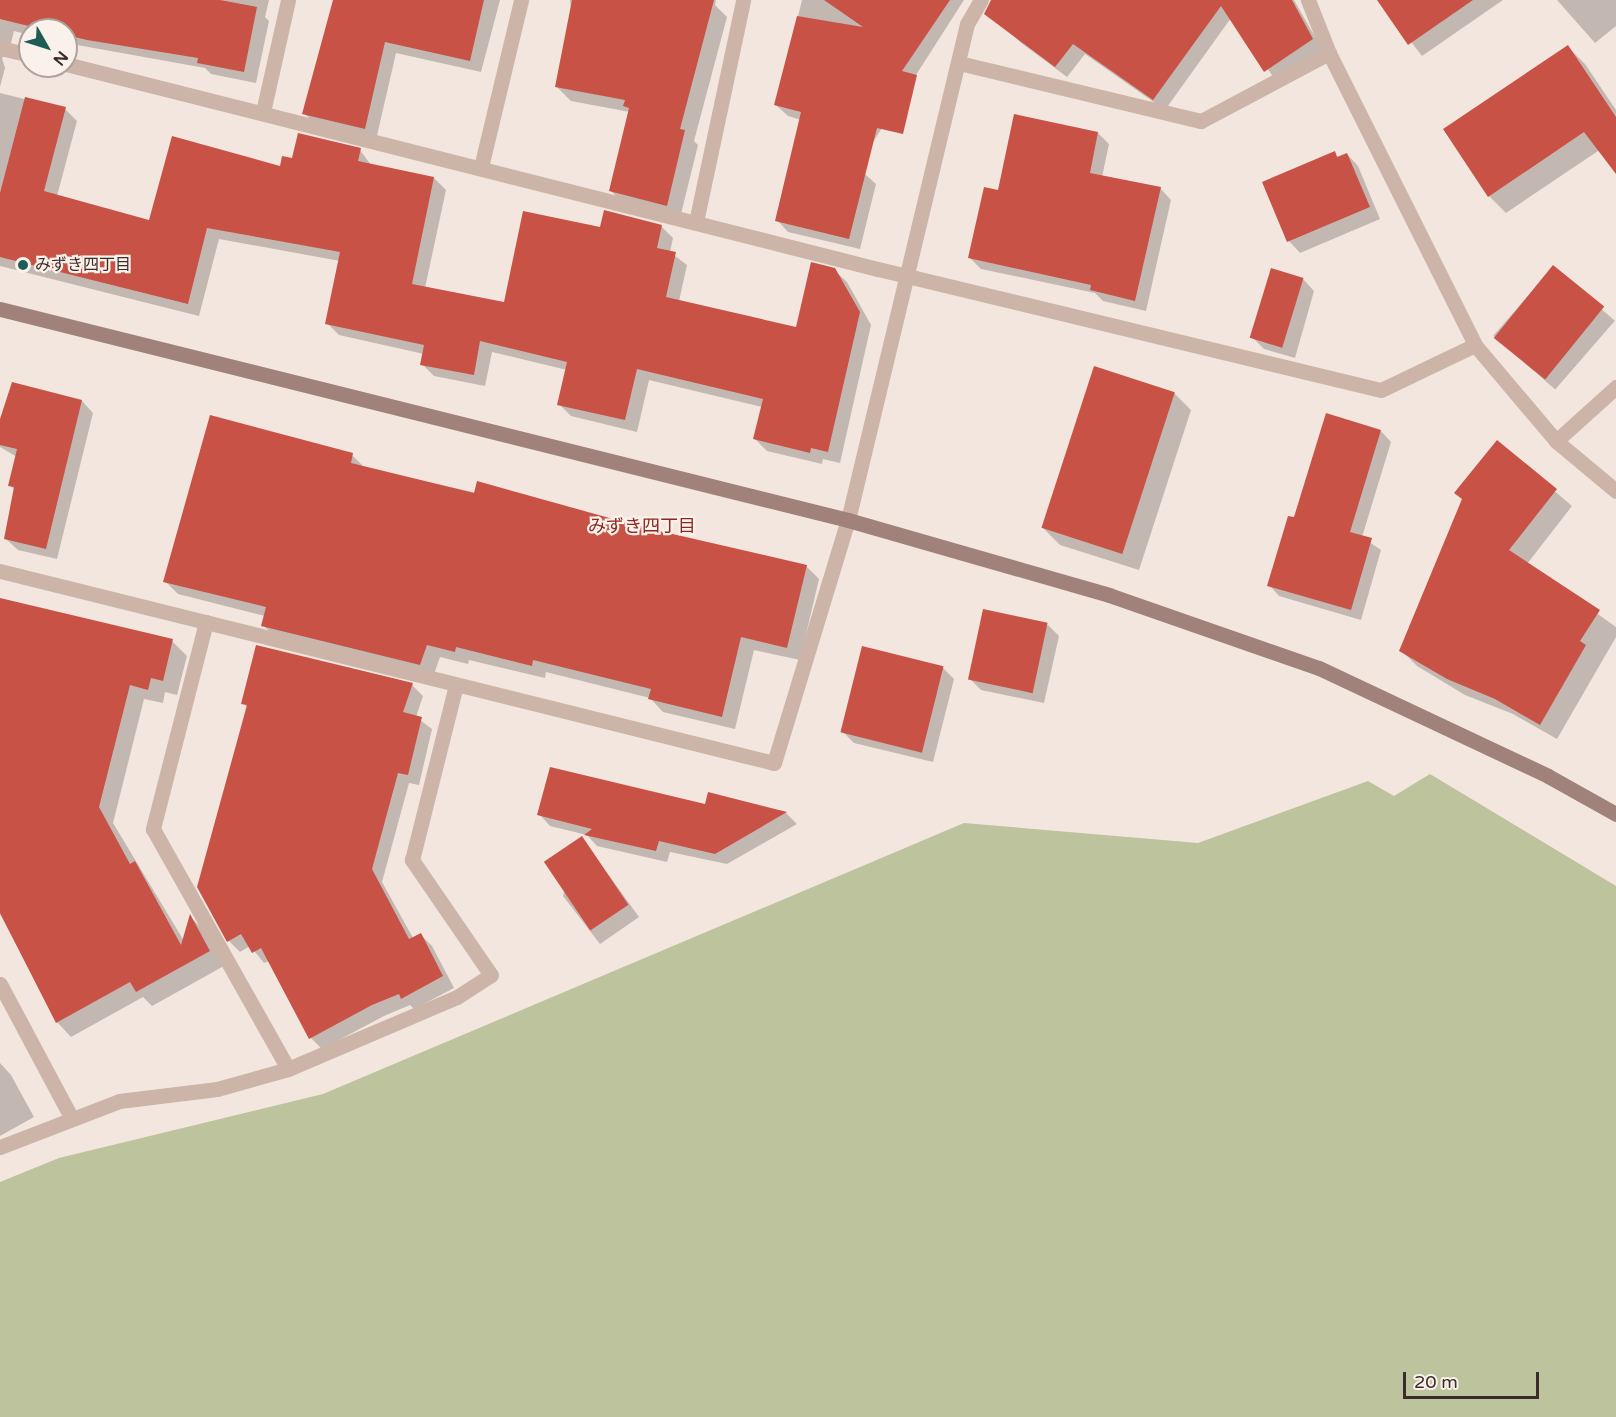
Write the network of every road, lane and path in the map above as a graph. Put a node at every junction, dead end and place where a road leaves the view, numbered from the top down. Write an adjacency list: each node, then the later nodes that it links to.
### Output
1 (288, 0): 11 (street)
2 (521, 0): 12 (street)
3 (743, 0): 13 (street)
4 (981, 0): 9 (street)
5 (1308, 0): 8 (street)
6 (0, 48): 7 (street)
7 (18, 52)
8 (1329, 53): 9 (street); 16 (street)
9 (959, 63): 14 (street)
10 (78, 67): 11 (street)
11 (263, 112): 12 (street)
12 (481, 167): 13 (street)
13 (696, 222): 14 (street)
14 (909, 276): 16 (street); 20 (street)
15 (0, 309): 20 (street)
16 (1474, 345): 18 (street)
17 (1616, 387): 18 (street)
18 (1556, 441): 19 (street)
19 (1616, 491)
20 (848, 520): 23 (street); 24 (street)
21 (0, 571): 22 (street)
22 (206, 622): 23 (street); 26 (street)
23 (456, 684): 26 (street)
24 (1616, 814)
25 (0, 984): 27 (street)
26 (288, 1070): 27 (street)
27 (71, 1117): 28 (street)
28 (0, 1147)

